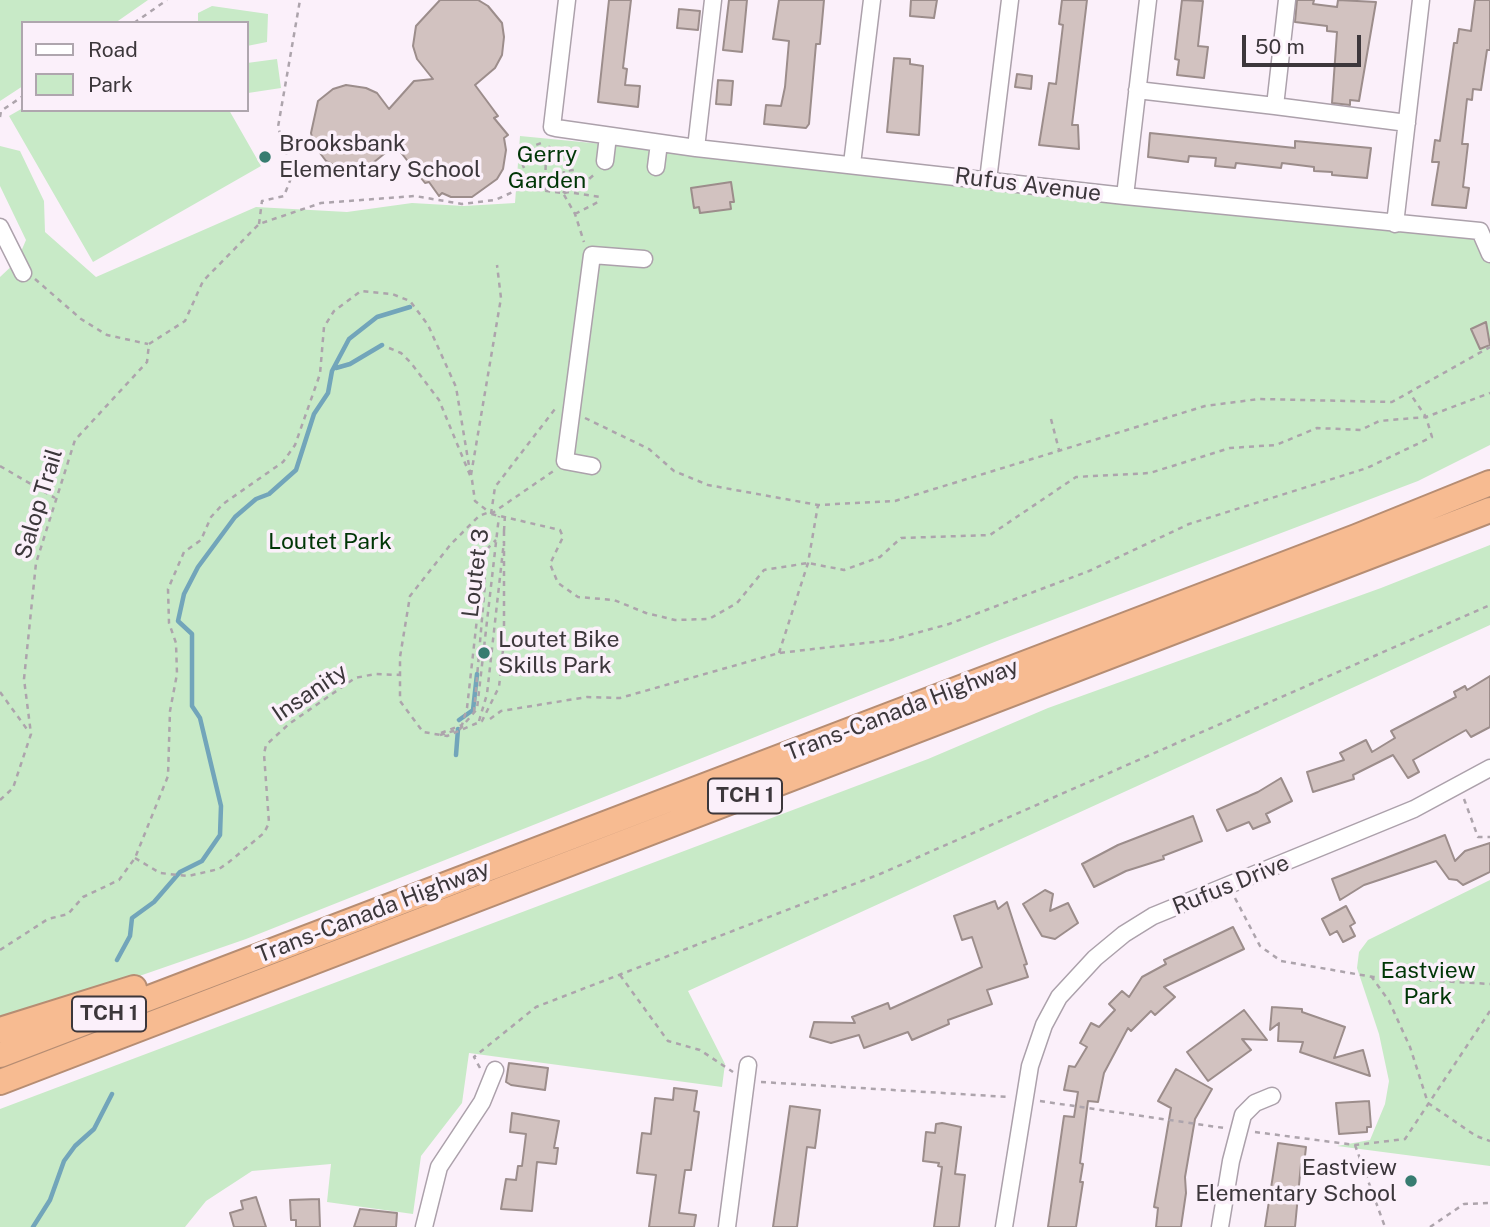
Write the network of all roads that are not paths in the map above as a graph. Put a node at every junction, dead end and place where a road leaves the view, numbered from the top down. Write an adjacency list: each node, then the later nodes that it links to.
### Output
1 (566, 0): 11 (street, Rufus Avenue)
2 (713, 0): 12 (street)
3 (872, 0): 13 (street)
4 (1010, 0): 15 (street)
5 (1148, 0): 8 (street)
6 (1287, 0): 9 (street)
7 (1422, 0): 10 (street)
8 (1137, 90): 9 (street); 16 (street)
9 (1275, 106): 10 (street)
10 (1407, 122): 17 (street)
11 (659, 143): 12 (street, Rufus Avenue); 14 (street)
12 (696, 148): 13 (street, Rufus Avenue)
13 (852, 164): 15 (street, Rufus Avenue)
14 (656, 167)
15 (988, 180): 16 (street, Rufus Avenue)
16 (1125, 196): 17 (street, Rufus Avenue)
17 (1395, 224): 19 (street, Rufus Avenue)
18 (0, 227): 21 (street)
19 (1490, 254)
20 (645, 259): 22 (street)
21 (23, 273)
22 (592, 466)
23 (1490, 482): 26 (highway, Trans-Canada Highway / TCH 1)
24 (1490, 510): 31 (highway, Trans-Canada Highway / TCH 1)
25 (1490, 768): 35 (street, Rufus Drive)
26 (218, 973): 27 (highway); 28 (highway, Trans-Canada Highway / TCH 1)
27 (0, 1030)
28 (0, 1055)
29 (748, 1065): 34 (street)
30 (492, 1077): 33 (street)
31 (0, 1082)
32 (1272, 1096): 36 (street)
33 (425, 1227)
34 (727, 1227)
35 (1004, 1227)
36 (1220, 1227)

